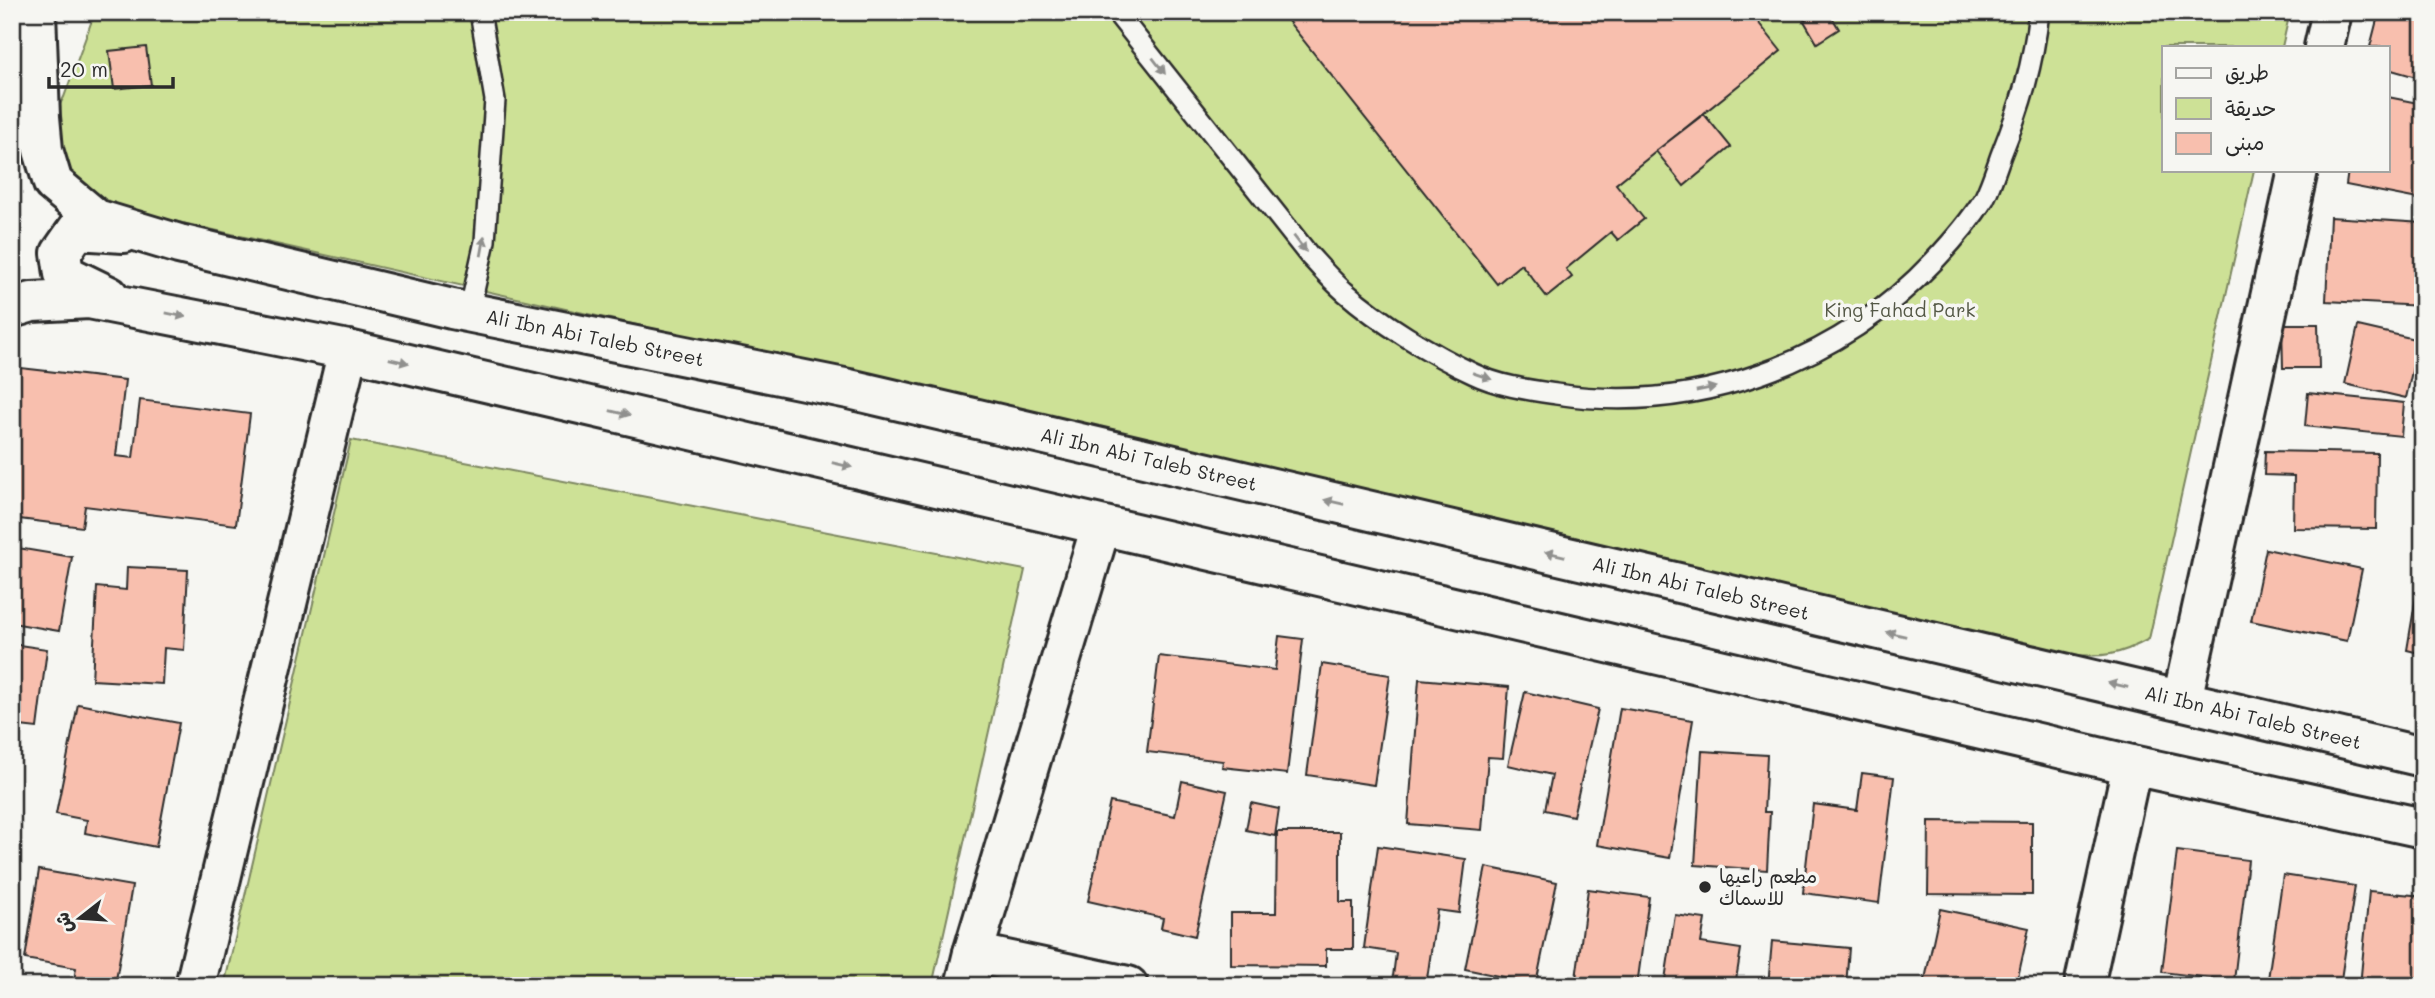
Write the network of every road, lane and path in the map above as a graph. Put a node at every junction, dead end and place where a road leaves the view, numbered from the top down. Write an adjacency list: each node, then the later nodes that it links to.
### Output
1 (25, 12): 8 (street)
2 (36, 12): 10 (street, Ali Ibn Abi Taleb Street)
3 (480, 12): 13 (lane, one-way to 3)
4 (1116, 12): 5 (lane, one-way to 5)
5 (2039, 12)
6 (2332, 12): 7 (street)
7 (2324, 46)
8 (12, 65)
9 (2298, 172): 16 (street)
10 (147, 234): 11 (street); 13 (street, Ali Ibn Abi Taleb Street)
11 (132, 307): 12 (street); 14 (street, one-way to 14)
12 (12, 308)
13 (469, 313): 16 (street, Ali Ibn Abi Taleb Street, one-way to 13)
14 (348, 349): 15 (street, one-way to 15); 21 (street)
15 (1101, 526): 18 (street); 20 (street)
16 (2182, 700): 17 (street, Ali Ibn Abi Taleb Street)
17 (2423, 757)
18 (2132, 765): 19 (street); 23 (street)
19 (2423, 828)
20 (969, 970): 22 (street)
21 (195, 986)
22 (1128, 986)
23 (2084, 986)

